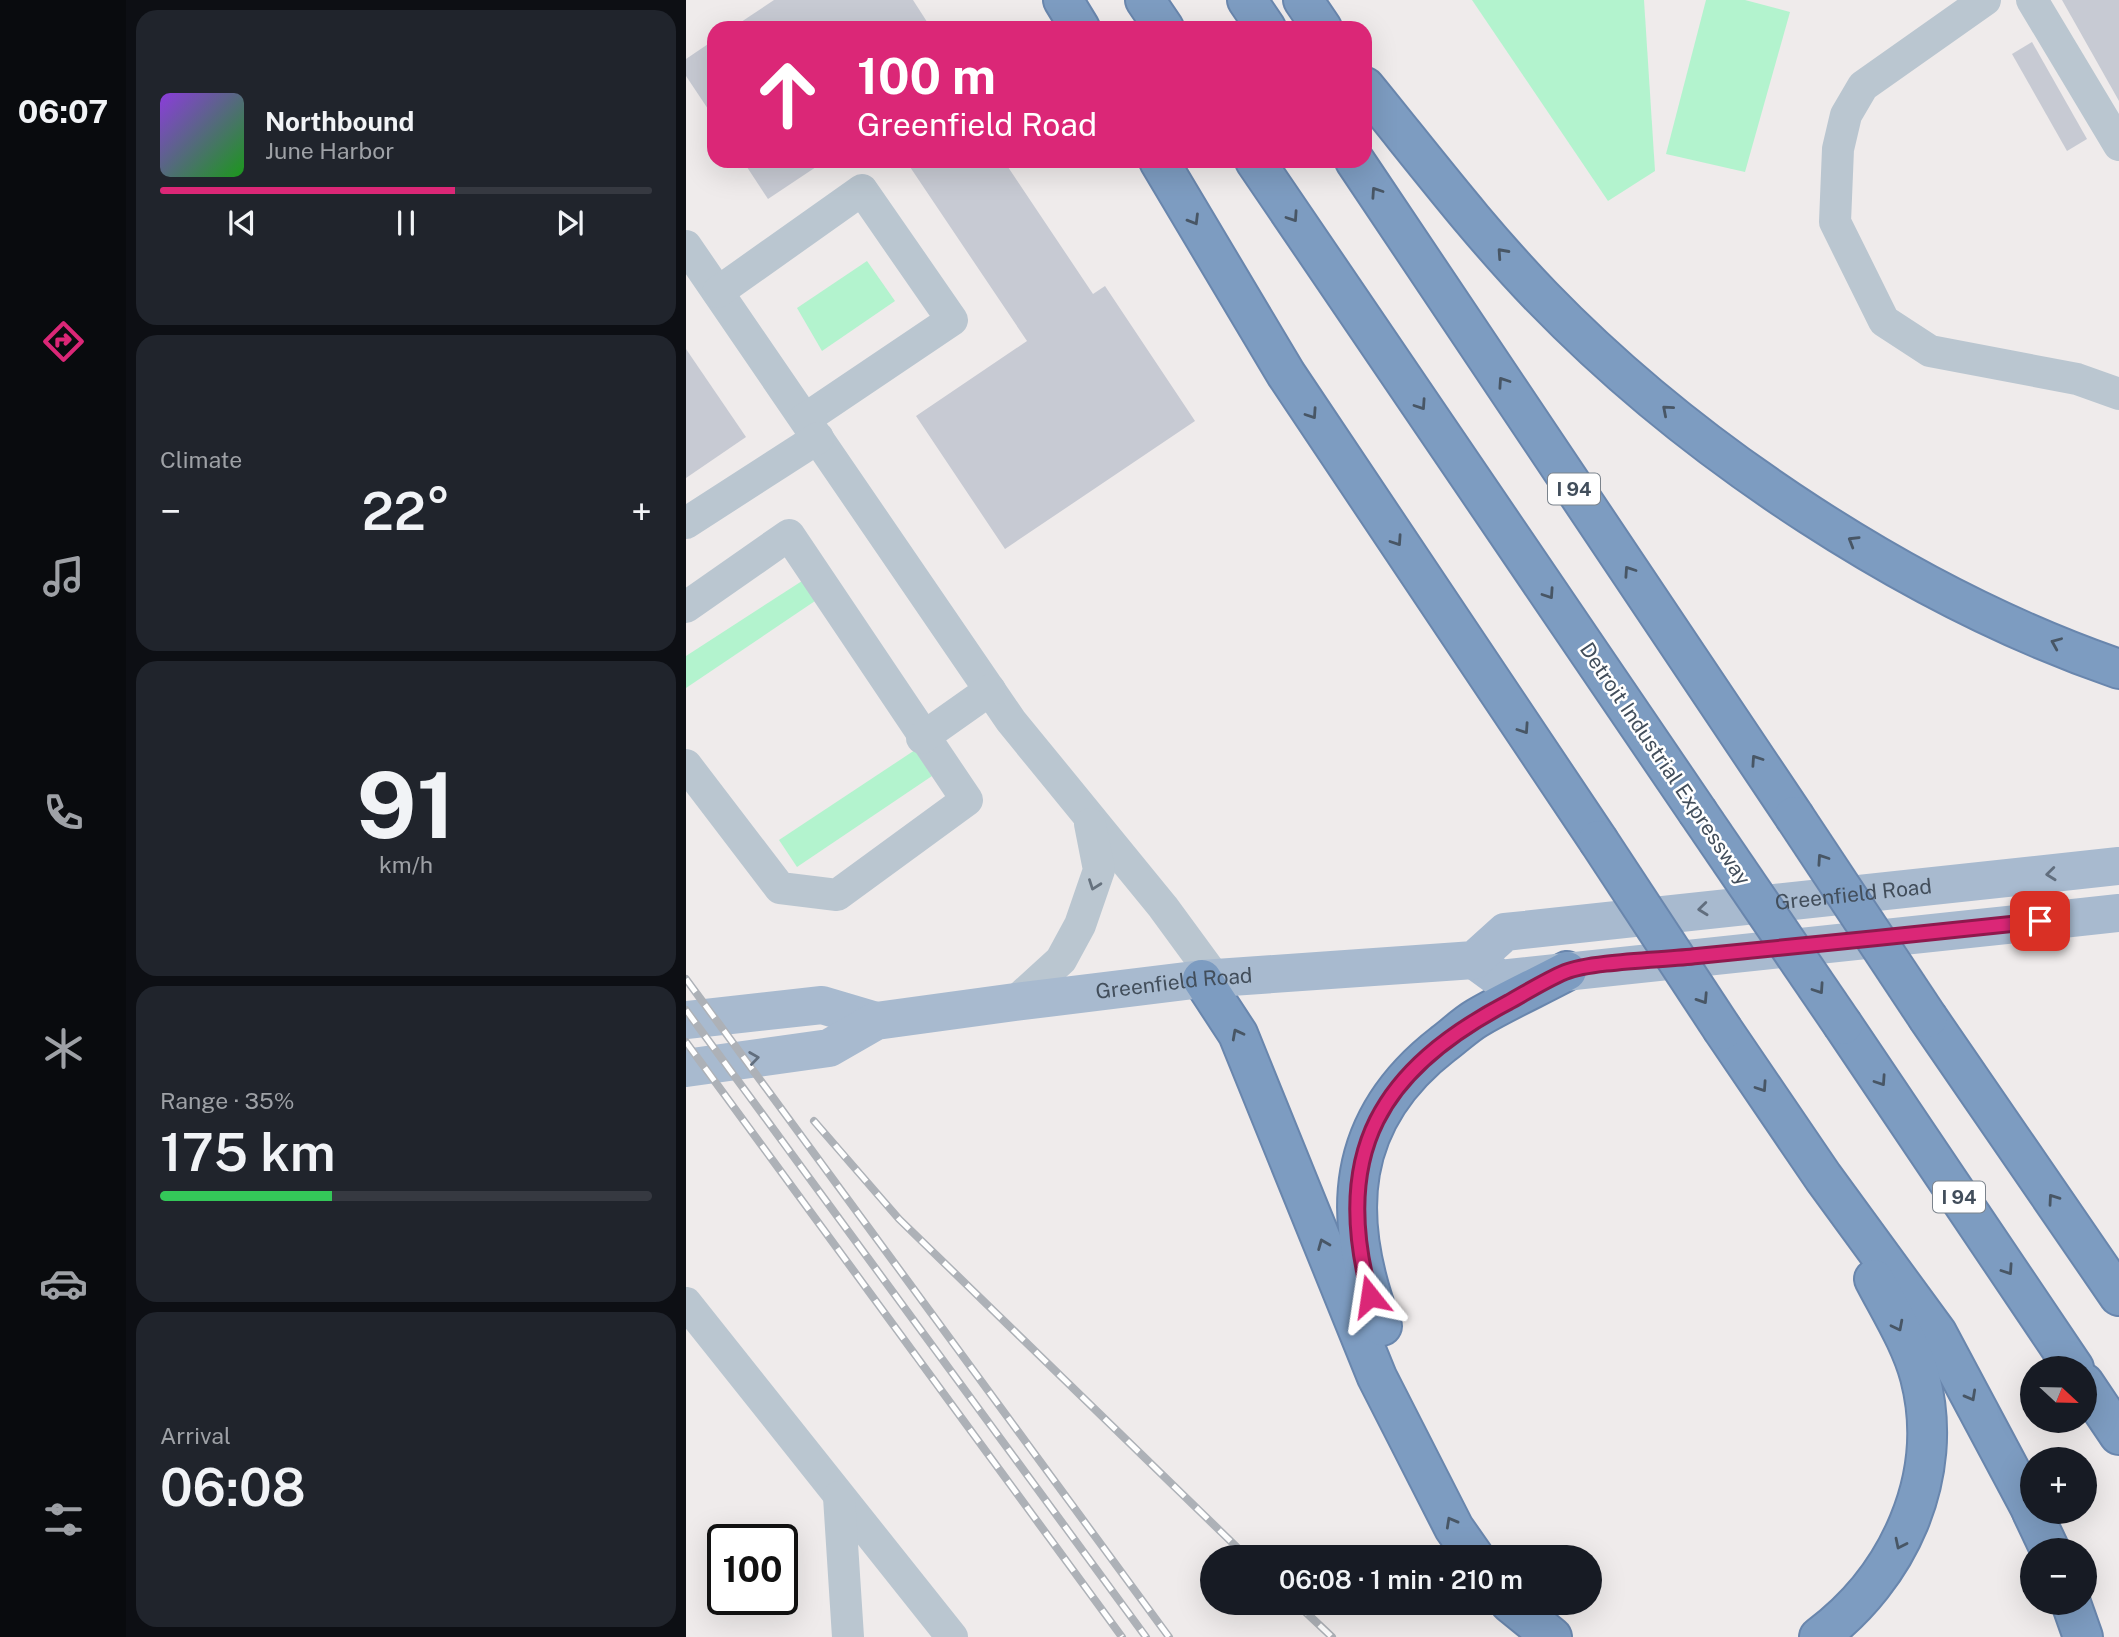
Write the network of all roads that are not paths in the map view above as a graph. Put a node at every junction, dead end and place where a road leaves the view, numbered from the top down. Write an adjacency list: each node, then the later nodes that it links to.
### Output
1 (1063, 0): 7 (highway)
2 (1145, 0): 8 (highway)
3 (1248, 0): 9 (highway)
4 (1303, 0): 10 (highway)
5 (1985, 0): 18 (street)
6 (2032, 0): 12 (street)
7 (1076, 21)
8 (1159, 21)
9 (1262, 21)
10 (1317, 21)
11 (1372, 96): 22 (highway, one-way to 11)
12 (2119, 145)
13 (1163, 168): 36 (highway, one-way to 36, bridge)
14 (1260, 168): 39 (highway, Detroit Industrial Expressway / I 94, one-way to 39, bridge)
15 (1360, 168): 37 (highway, I 94, one-way to 15, bridge)
16 (686, 246): 17 (street)
17 (718, 292): 19 (street); 19 (street)
18 (2119, 394)
19 (811, 428): 20 (street); 23 (street)
20 (686, 523)
21 (686, 607): 24 (street)
22 (2119, 669)
23 (990, 690): 24 (street); 26 (street)
24 (922, 738): 25 (street)
25 (686, 765)
26 (1089, 819): 31 (street); 32 (street, one-way to 32)
27 (2119, 866): 29 (main road, Greenfield Road, one-way to 29)
28 (2119, 913): 30 (main road)
29 (1474, 960): 30 (main road); 31 (main road, Greenfield Road)
30 (1567, 971): 42 (highway)
31 (1208, 978): 32 (main road, Greenfield Road); 42 (highway, one-way to 31)
32 (1014, 1002): 34 (main road, Greenfield Road)
33 (686, 1020): 34 (main road, Greenfield Road)
34 (876, 1021): 35 (main road, Greenfield Road, one-way to 34)
35 (686, 1068)
36 (1823, 1177): 43 (highway, one-way to 43); 51 (highway, one-way to 51)
37 (2119, 1296)
38 (686, 1303): 44 (street)
39 (2066, 1356)
40 (2097, 1402): 41 (highway)
41 (2119, 1435)
42 (1432, 1485): 45 (highway, one-way to 42)
43 (2020, 1489)
44 (839, 1497): 48 (street); 49 (street)
45 (1466, 1545)
46 (1525, 1615): 50 (highway)
47 (2075, 1615): 52 (highway)
48 (848, 1637)
49 (952, 1637)
50 (1552, 1637)
51 (1819, 1637)
52 (2083, 1637)

